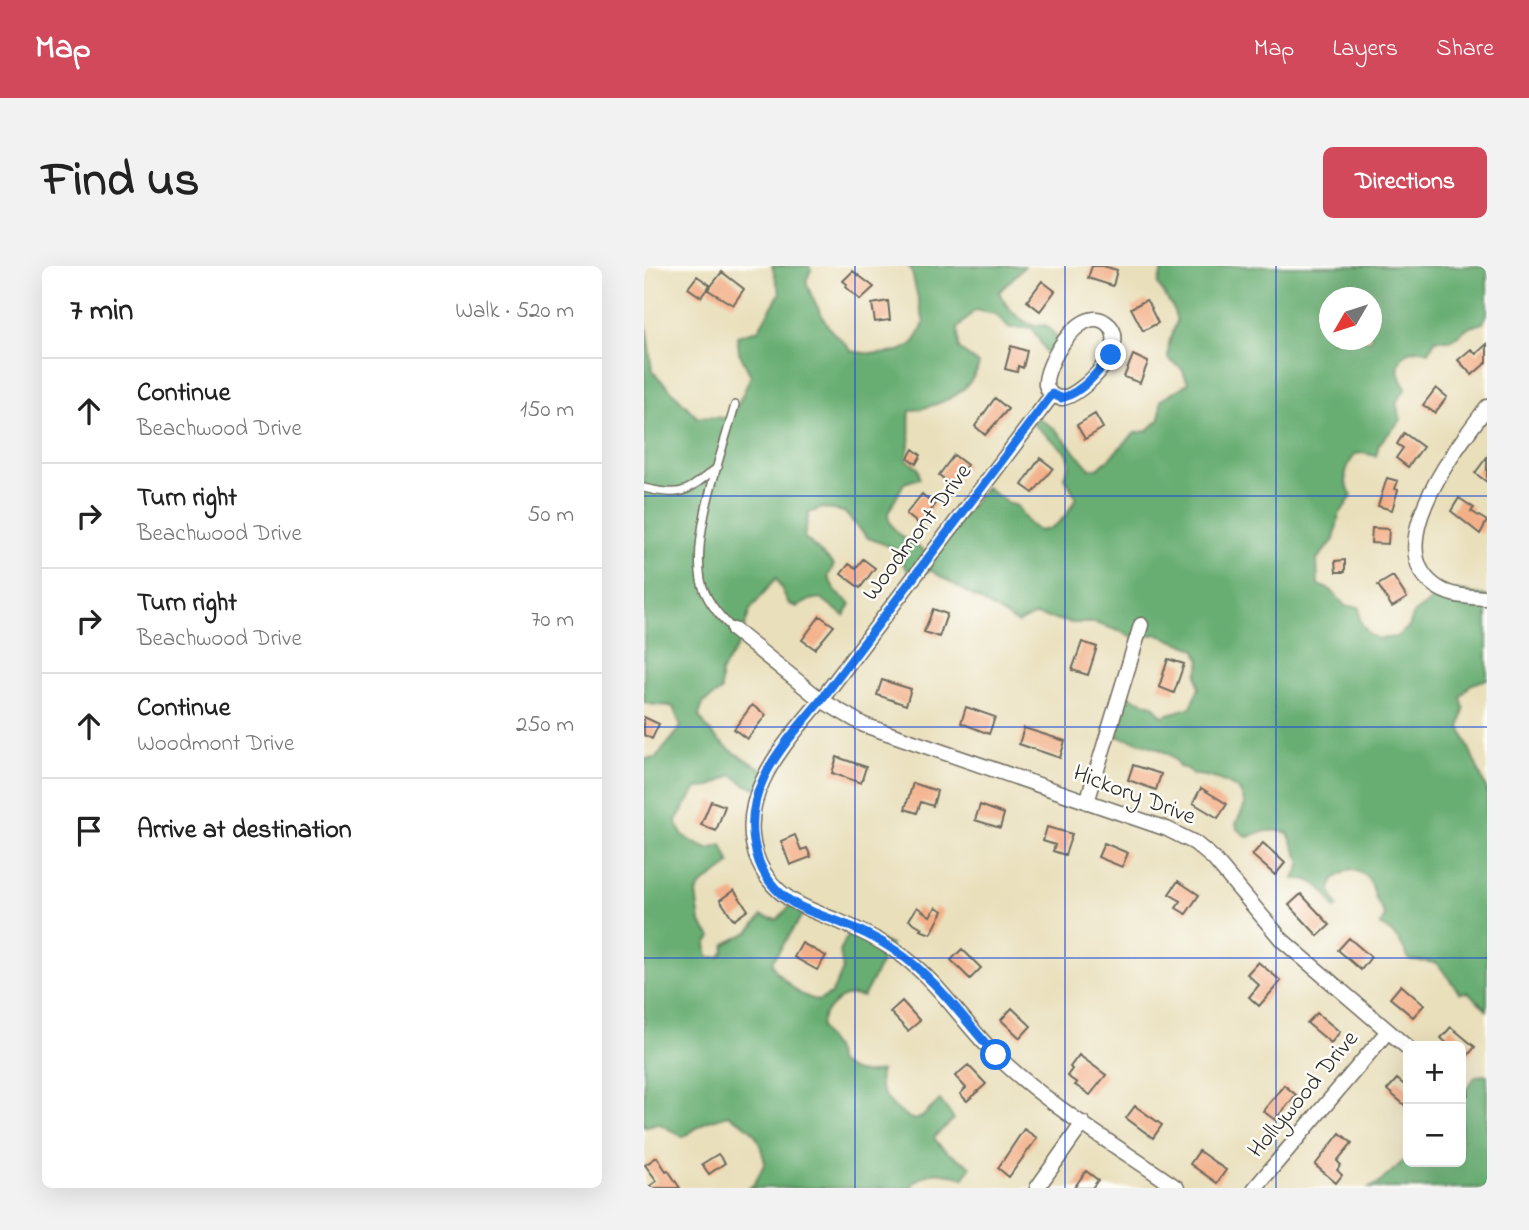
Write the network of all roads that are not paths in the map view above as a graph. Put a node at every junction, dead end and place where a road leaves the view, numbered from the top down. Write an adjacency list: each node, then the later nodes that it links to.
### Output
1 (1052, 394): 1 (street); 9 (street, Woodmont Drive)
2 (735, 405): 4 (lane)
3 (1487, 407): 6 (street)
4 (718, 467): 5 (lane); 8 (lane)
5 (644, 488)
6 (1487, 598)
7 (1141, 625): 10 (street)
8 (734, 630): 9 (street, Hickory Drive)
9 (821, 700): 10 (street, Hickory Drive); 13 (street, Woodmont Drive)
10 (1087, 802): 11 (street, Hickory Drive)
11 (1388, 1031): 12 (street, Hickory Drive); 16 (street, Hollywood Drive)
12 (1403, 1044)
13 (1083, 1123): 14 (street); 15 (street, Woodmont Drive)
14 (1037, 1188)
15 (1177, 1188)
16 (1255, 1188)

